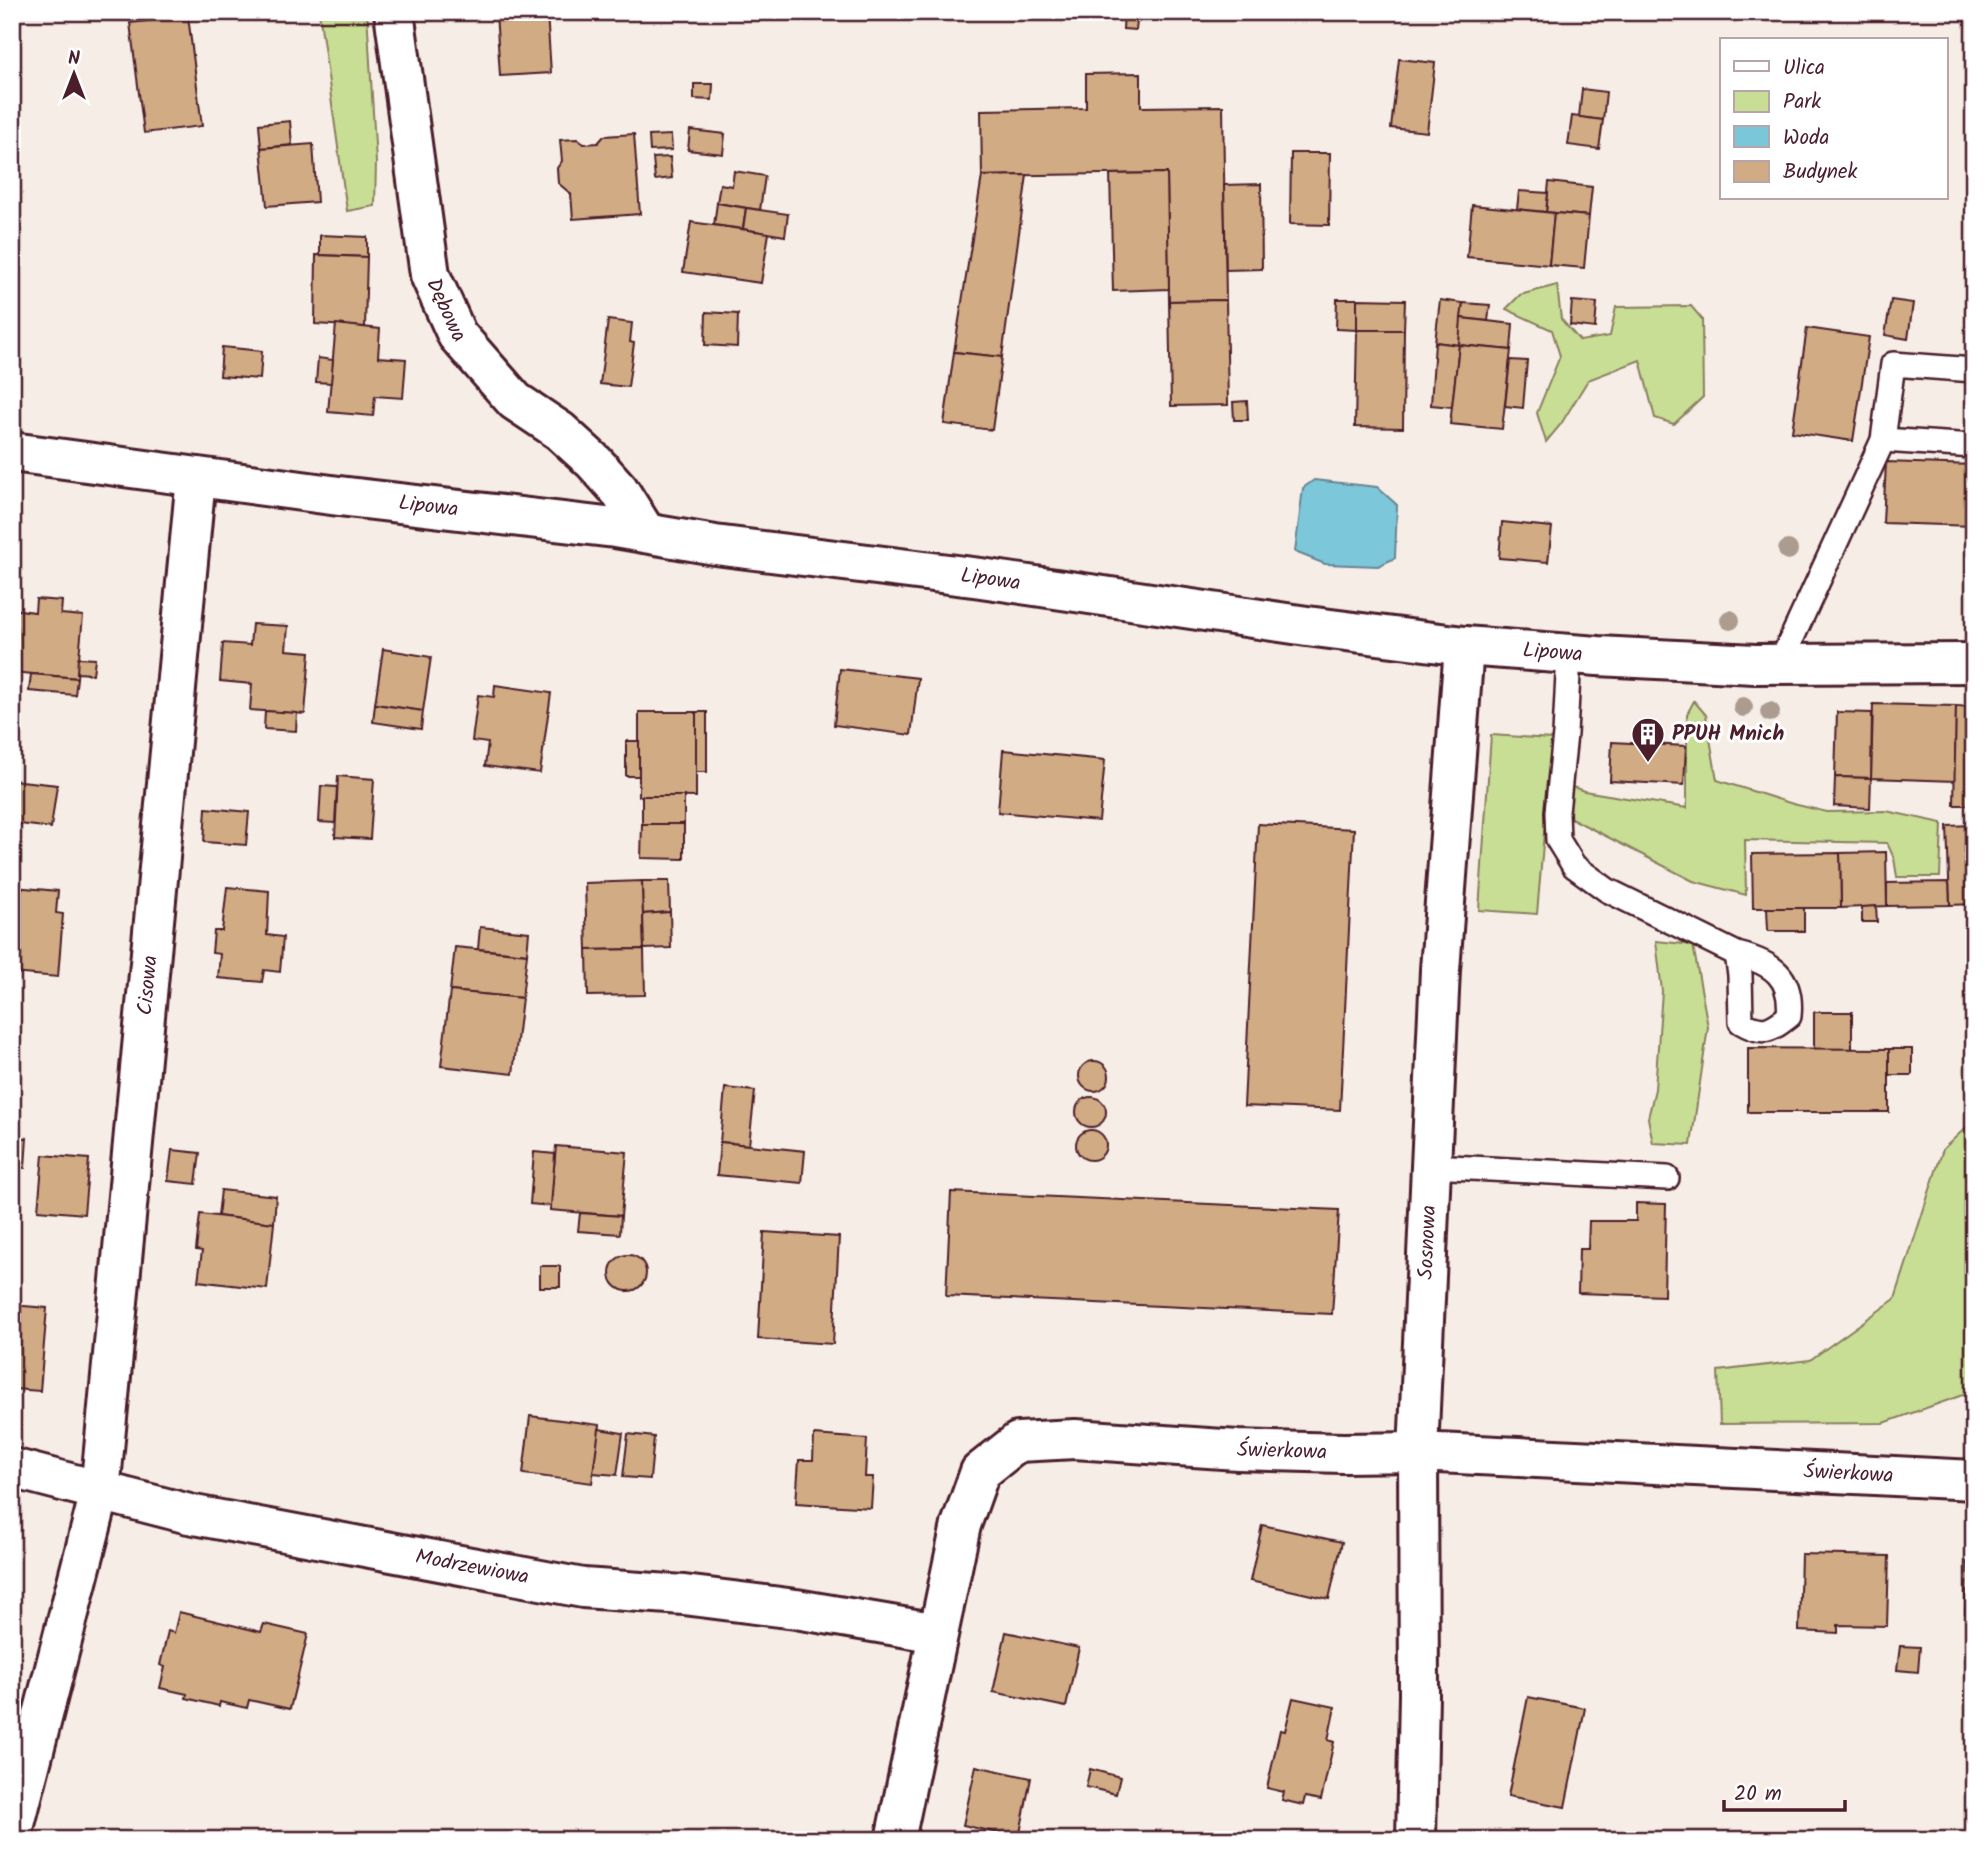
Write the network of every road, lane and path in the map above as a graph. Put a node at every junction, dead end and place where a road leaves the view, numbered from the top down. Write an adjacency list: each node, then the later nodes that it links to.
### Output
1 (394, 12): 7 (street, Dębowa)
2 (1974, 370): 3 (lane)
3 (1883, 440): 4 (lane); 11 (lane)
4 (1974, 446)
5 (12, 452): 6 (street, Lipowa)
6 (196, 477): 7 (street, Lipowa); 18 (street, Cisowa)
7 (646, 533): 8 (street, Lipowa)
8 (1464, 646): 9 (street, Lipowa); 13 (street, Sosnowa)
9 (1569, 654): 11 (street, Lipowa); 12 (lane)
10 (1974, 663): 11 (street, Lipowa)
11 (1780, 664)
12 (1737, 954)
13 (1431, 1166): 14 (lane); 15 (street, Sosnowa)
14 (1667, 1178)
15 (1418, 1452): 17 (street, Świerkowa); 19 (street, Świerkowa); 22 (street, Sosnowa)
16 (12, 1468): 18 (street, Modrzewiowa)
17 (1974, 1480)
18 (100, 1492): 19 (street, Modrzewiowa); 20 (street, Cisowa)
19 (938, 1633): 21 (street, Świerkowa)
20 (12, 1836)
21 (895, 1840)
22 (1416, 1840)

